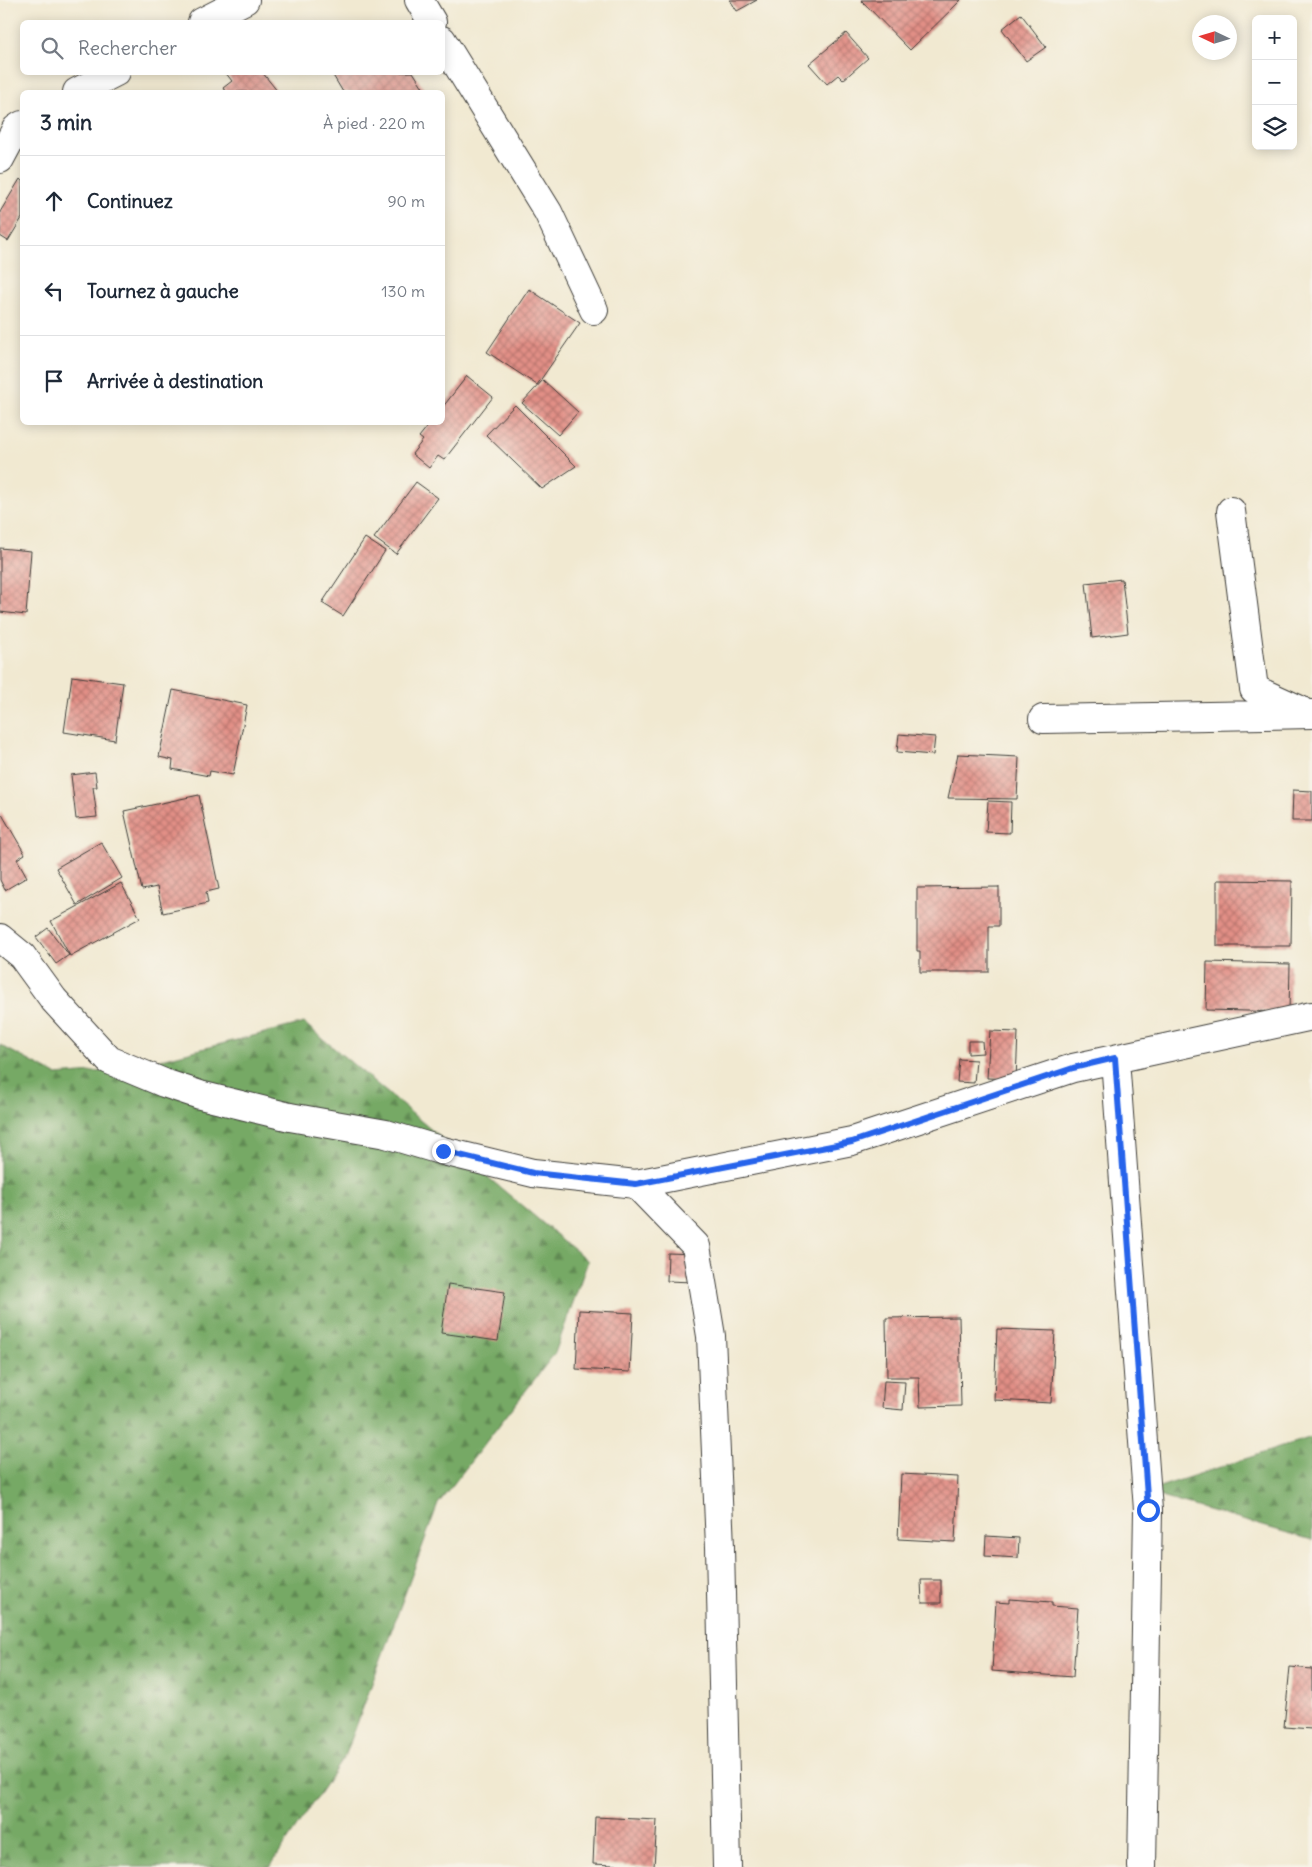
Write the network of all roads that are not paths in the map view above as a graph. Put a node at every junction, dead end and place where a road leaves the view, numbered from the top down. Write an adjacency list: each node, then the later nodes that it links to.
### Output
1 (245, 0): 3 (street)
2 (419, 0): 4 (street)
3 (206, 20)
4 (431, 20)
5 (445, 45): 10 (street)
6 (110, 75): 7 (street)
7 (81, 90)
8 (20, 126): 9 (street)
9 (0, 159)
10 (594, 310)
11 (1232, 511): 12 (street)
12 (1309, 713): 13 (street)
13 (1043, 719)
14 (0, 938): 17 (street)
15 (1312, 1016): 16 (street)
16 (1115, 1058): 17 (street); 19 (street)
17 (636, 1184): 18 (street)
18 (727, 1867)
19 (1142, 1867)

